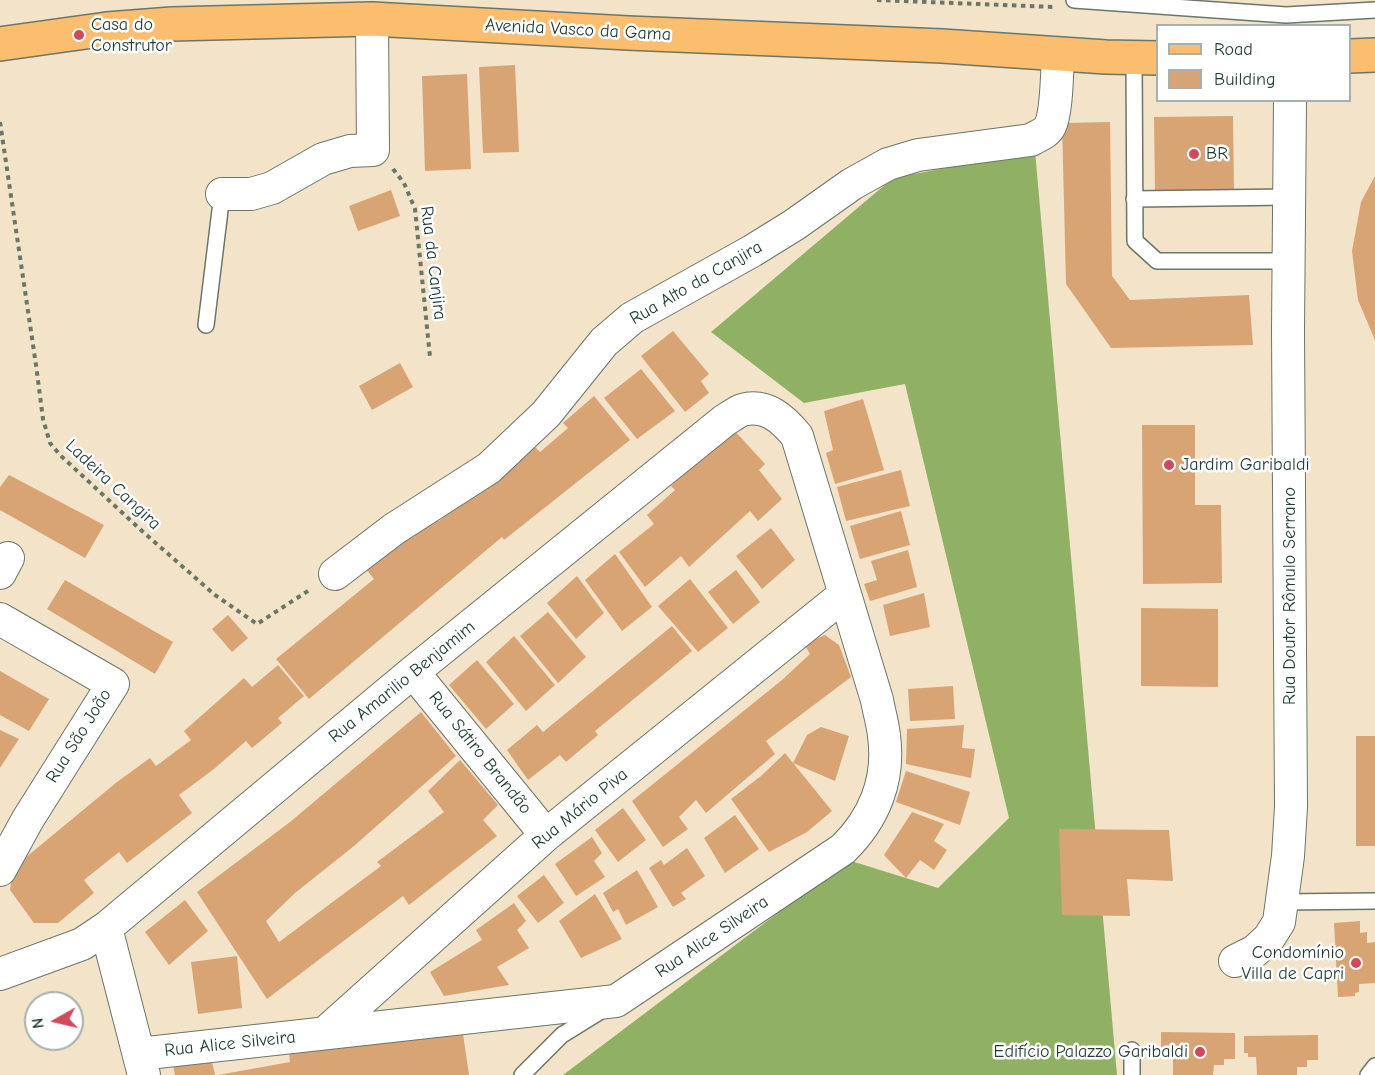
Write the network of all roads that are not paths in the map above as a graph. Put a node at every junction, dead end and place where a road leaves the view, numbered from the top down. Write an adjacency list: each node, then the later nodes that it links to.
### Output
1 (1074, 0): 2 (lane)
2 (1375, 10)
3 (372, 19): 4 (main road, Avenida Vasco da Gama); 5 (main road, Avenida Vasco da Gama); 10 (street)
4 (0, 44)
5 (1058, 54): 8 (main road, Avenida Vasco da Gama); 16 (street, Rua Alto da Canjira)
6 (1375, 55): 7 (main road)
7 (1351, 56)
8 (1146, 58): 12 (lane)
9 (1290, 102): 11 (street, Rua Doutor Rômulo Serrano)
10 (222, 194): 14 (lane)
11 (1289, 197): 12 (lane); 13 (street, Rua Doutor Rômulo Serrano)
12 (1134, 199): 13 (lane)
13 (1289, 261): 23 (street, Rua Doutor Rômulo Serrano)
14 (206, 325)
15 (797, 436): 17 (street, Rua Alice Silveira); 19 (street, Rua Amarilio Benjamim)
16 (335, 574)
17 (844, 595): 20 (street, Rua Mário Piva); 27 (street, Rua Alice Silveira)
18 (0, 619): 21 (street, Rua São João)
19 (413, 672): 20 (street, Rua Sátiro Brandão); 24 (street, Rua Amarilio Benjamim)
20 (546, 835): 28 (street, Rua Mário Piva)
21 (0, 870)
22 (1375, 901): 23 (lane)
23 (1283, 902): 25 (street, Rua Doutor Rômulo Serrano)
24 (106, 928): 26 (street, Rua Amarilio Benjamim); 30 (street)
25 (1234, 961)
26 (0, 974)
27 (616, 1001): 28 (street, Rua Alice Silveira); 32 (lane)
28 (325, 1033): 30 (street, Rua Alice Silveira)
29 (1132, 1050): 33 (lane)
30 (142, 1065)
31 (1375, 1066): 34 (lane)
32 (522, 1075)
33 (1132, 1075)
34 (1368, 1075)

